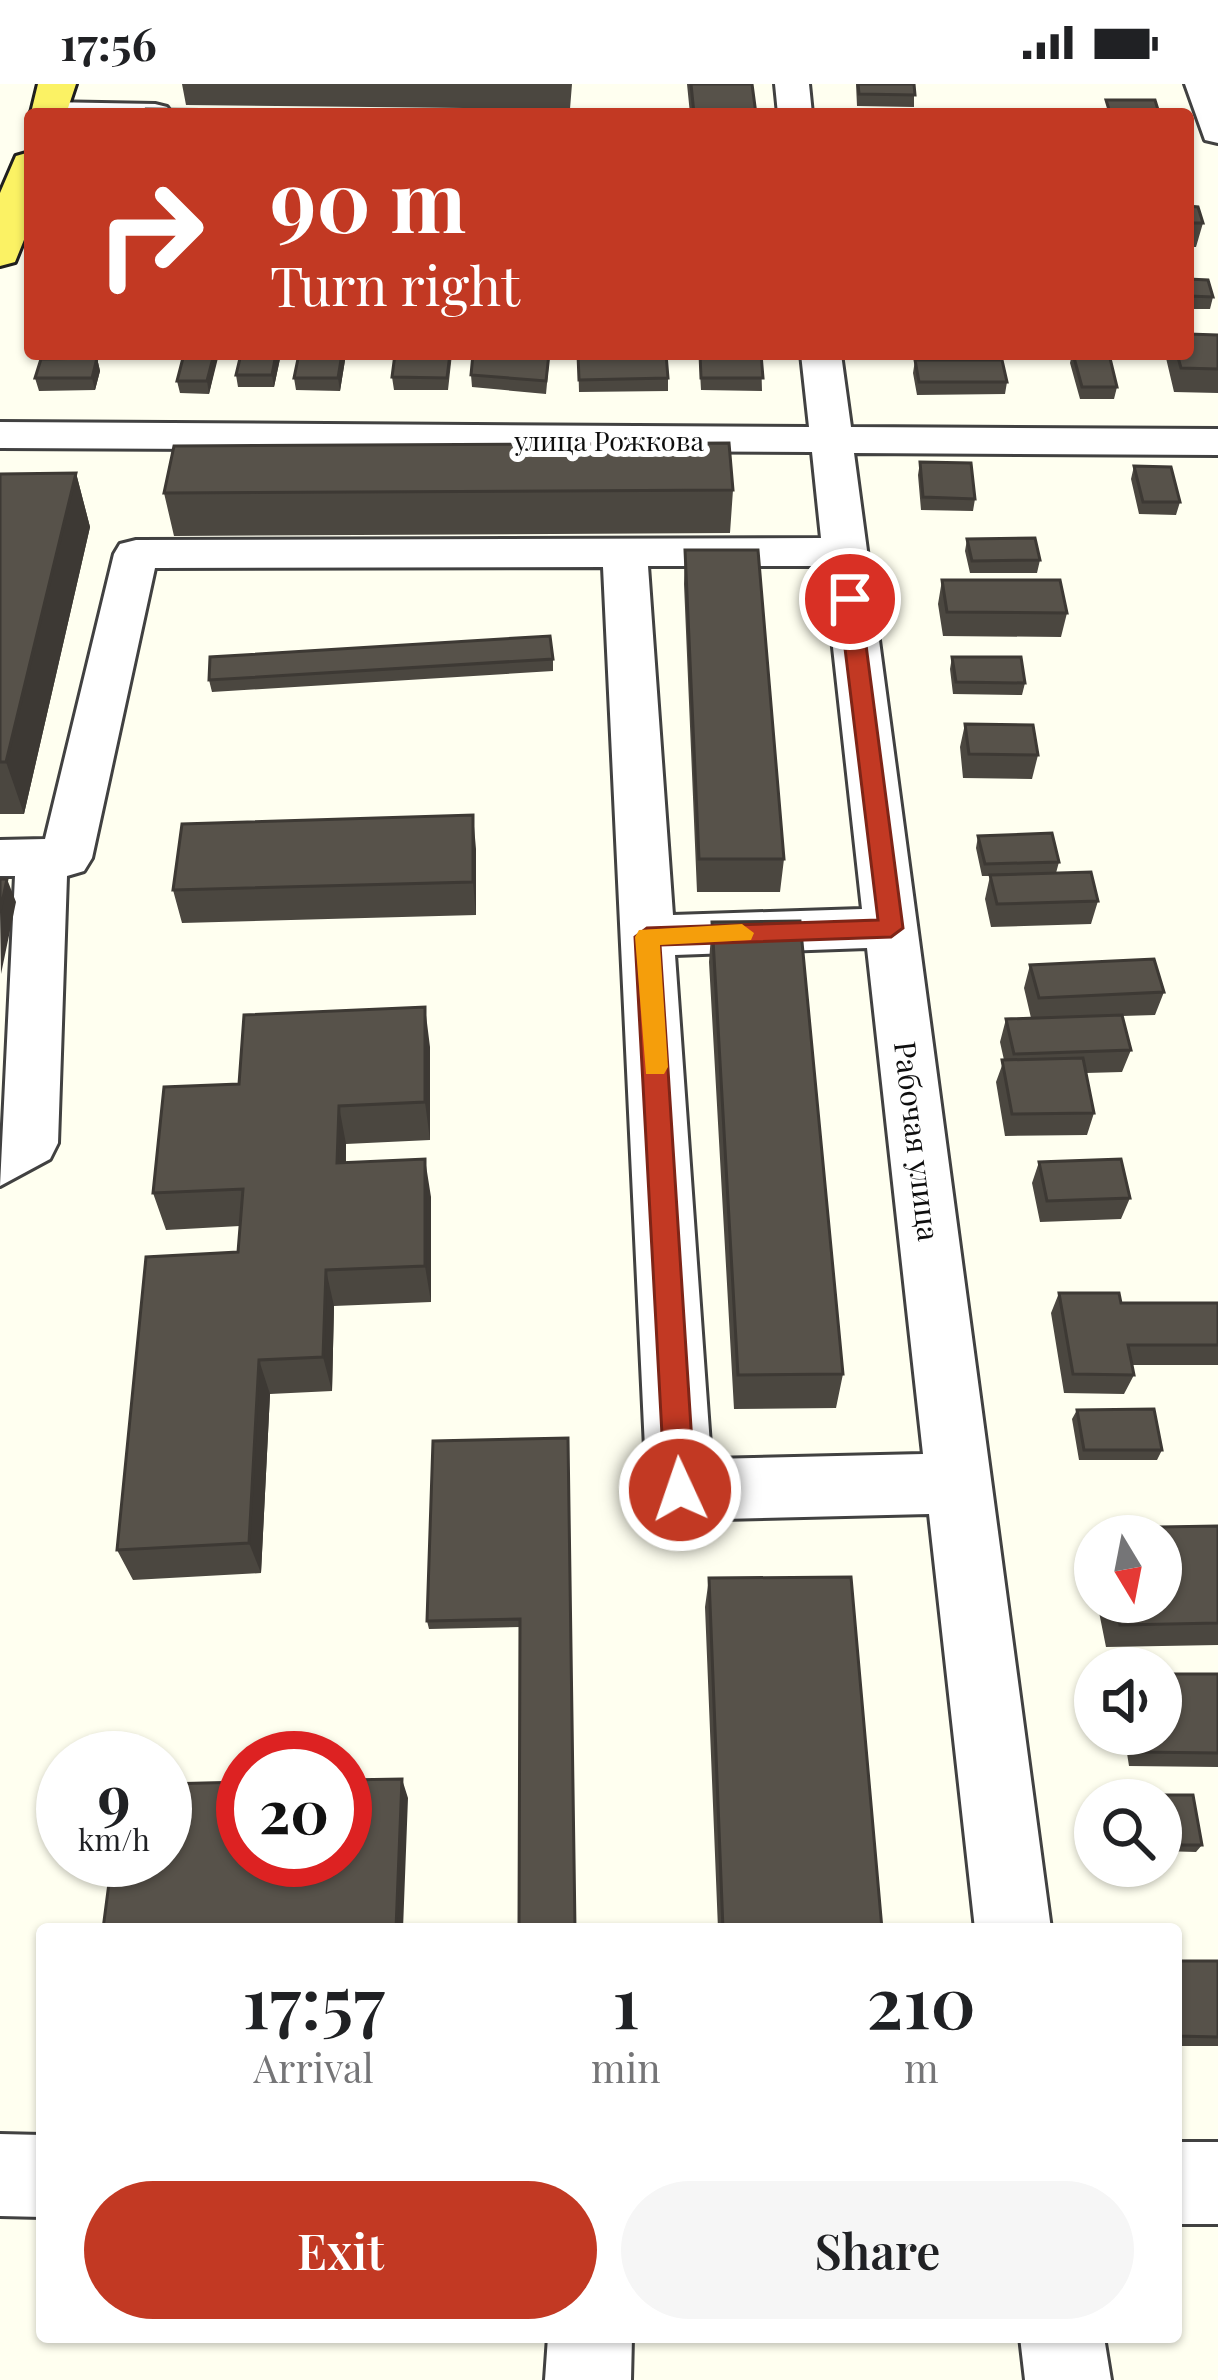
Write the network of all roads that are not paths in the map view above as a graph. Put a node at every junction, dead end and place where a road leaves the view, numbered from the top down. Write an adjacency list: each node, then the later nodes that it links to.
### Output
1 (1202, 84): 4 (street)
2 (50, 103): 3 (street)
3 (98, 108)
4 (1218, 132)
5 (24, 193): 6 (main road)
6 (0, 253)
7 (822, 360): 9 (street, Рабочая улица)
8 (0, 435): 9 (street, улица Рожкова)
9 (830, 441): 10 (street, улица Рожкова); 11 (street, Рабочая улица)
10 (1218, 442)
11 (844, 552): 12 (street); 14 (street, Рабочая улица)
12 (625, 553): 13 (street); 15 (street)
13 (21, 858): 16 (street)
14 (891, 928): 15 (street); 17 (street, Рабочая улица)
15 (647, 937): 17 (street)
16 (0, 1162)
17 (959, 1483): 18 (street, Рабочая улица)
18 (1012, 1923)
19 (0, 2175): 20 (street)
20 (36, 2176)
21 (1182, 2183): 22 (street)
22 (1218, 2183)
23 (590, 2343): 25 (street)
24 (1063, 2343): 26 (street)
25 (588, 2380)
26 (1067, 2380)

